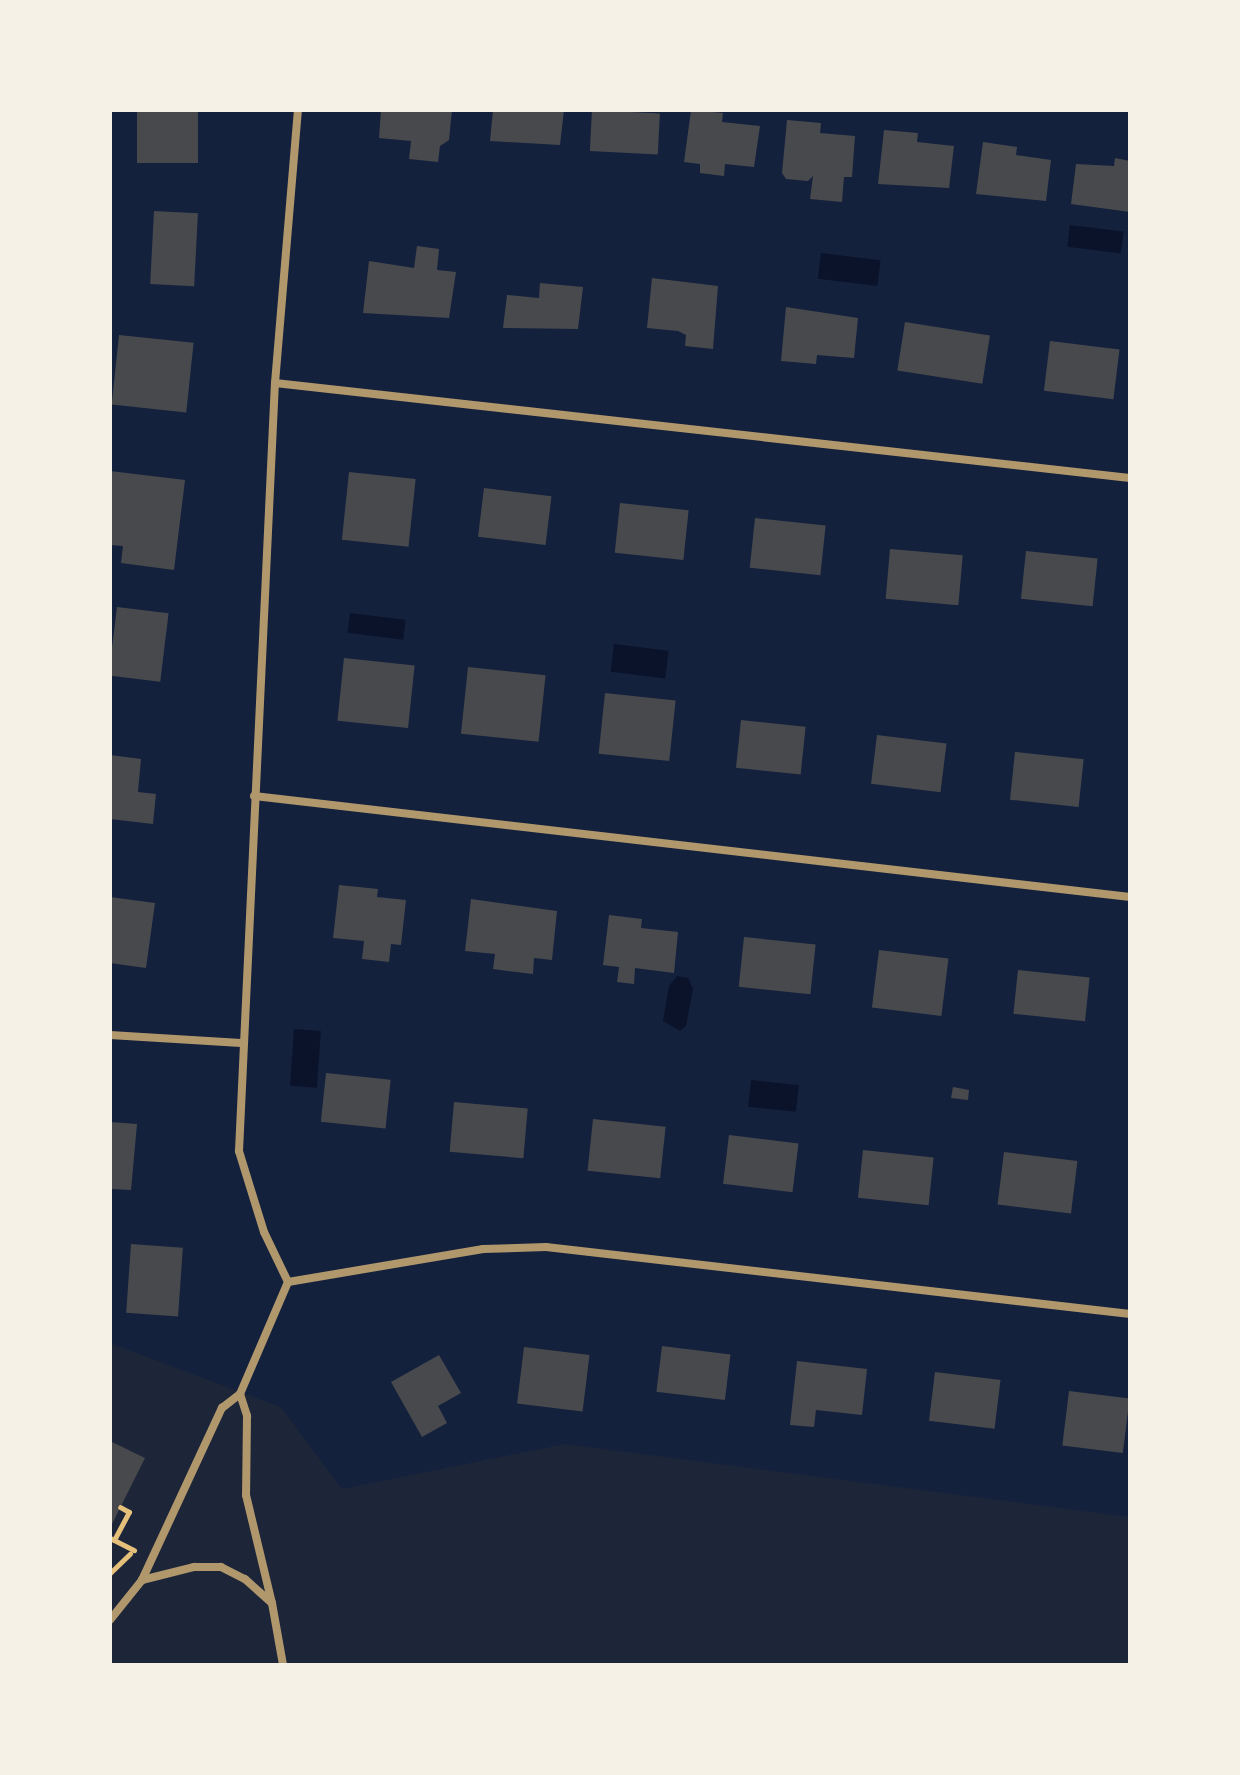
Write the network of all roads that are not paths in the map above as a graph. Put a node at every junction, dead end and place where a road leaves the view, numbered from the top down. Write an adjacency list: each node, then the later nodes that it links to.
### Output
1 (298, 110): 2 (street)
2 (275, 383): 3 (street); 4 (street)
3 (1130, 478)
4 (254, 796): 5 (street); 7 (street)
5 (1130, 897)
6 (110, 1035): 7 (street)
7 (241, 1043): 8 (street)
8 (288, 1282): 9 (street); 10 (street)
9 (1130, 1314)
10 (240, 1394): 11 (street); 12 (street)
11 (142, 1580): 12 (street); 13 (street)
12 (272, 1603): 14 (street)
13 (110, 1620)
14 (283, 1665)

